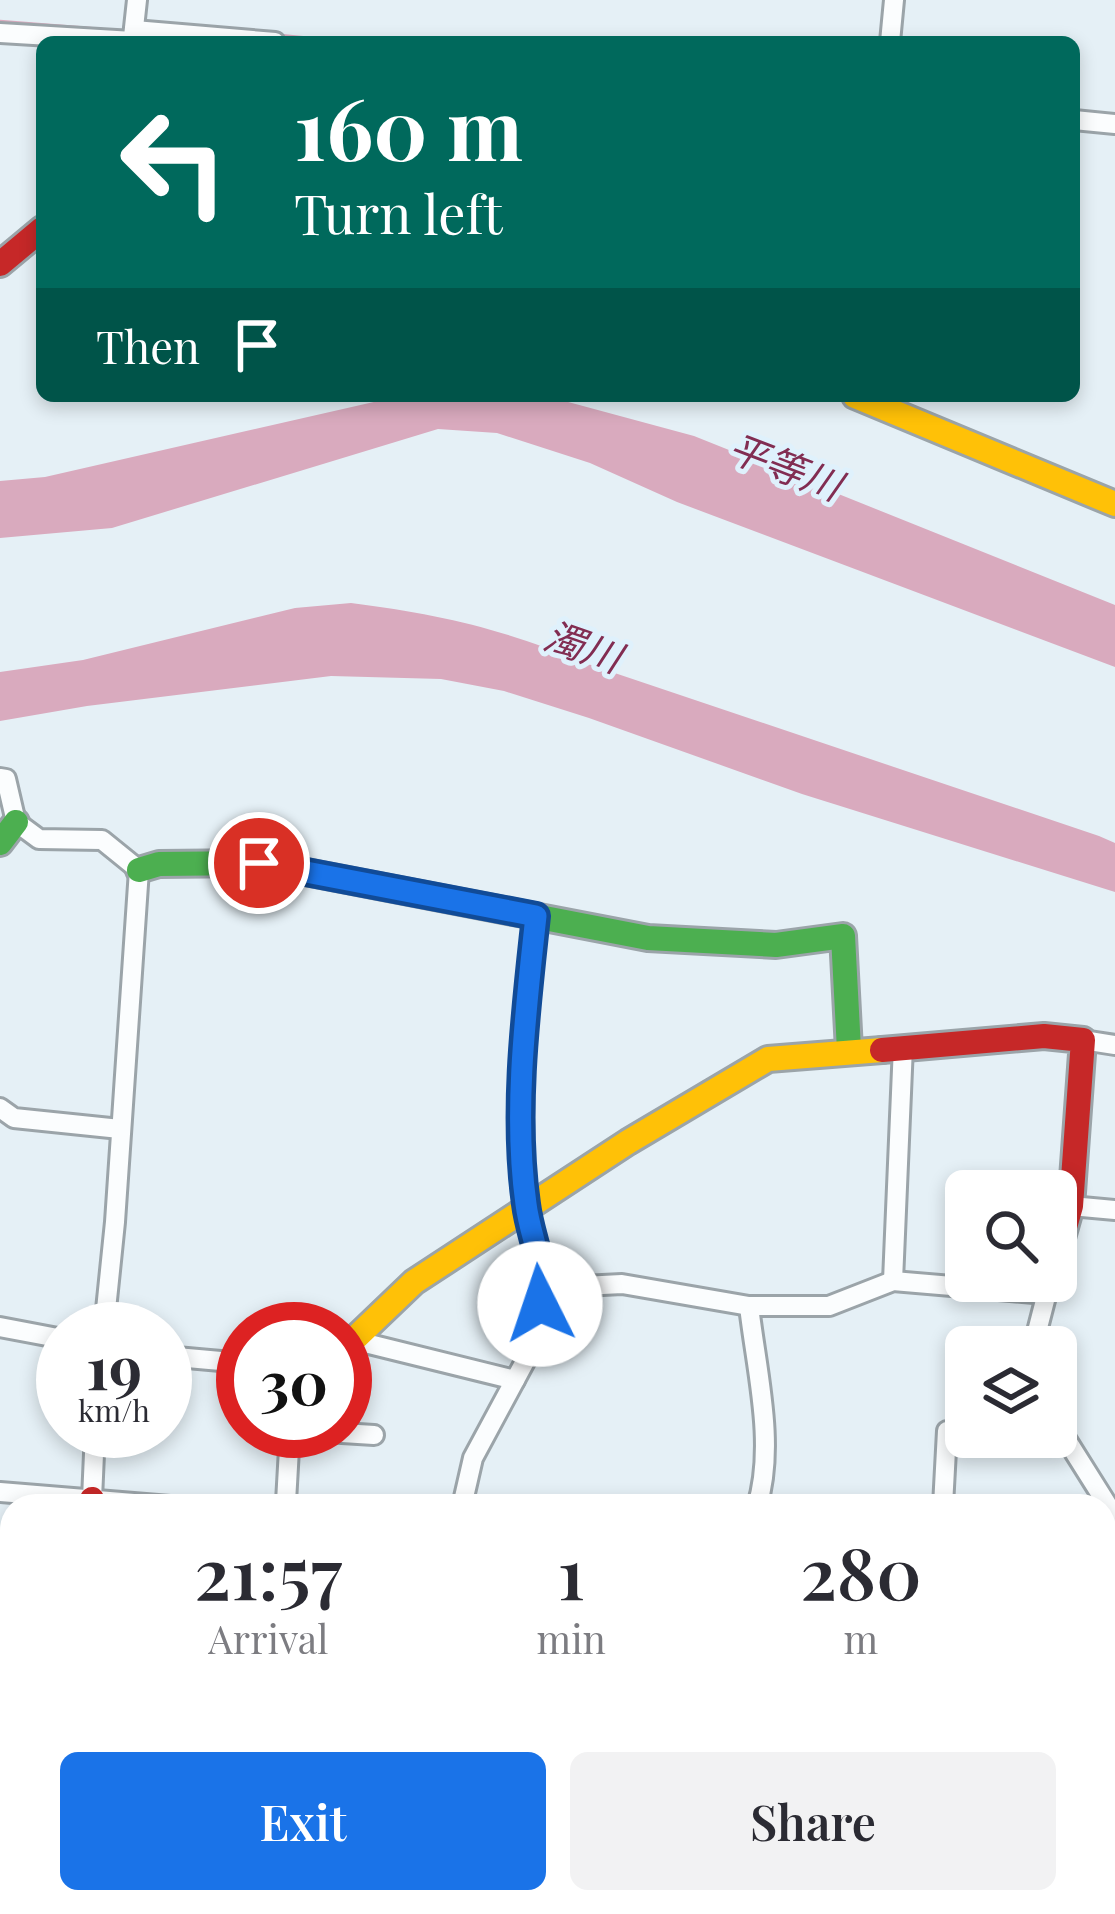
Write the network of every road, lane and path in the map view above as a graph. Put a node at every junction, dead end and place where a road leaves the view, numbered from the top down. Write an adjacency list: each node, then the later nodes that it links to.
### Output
1 (136, 0): 5 (street)
2 (894, 0): 6 (street)
3 (0, 33): 4 (street)
4 (80, 36)
5 (133, 36)
6 (891, 36)
7 (1080, 121): 8 (street)
8 (1115, 124)
9 (36, 234): 10 (street)
10 (0, 264)
11 (869, 402): 12 (street)
12 (1115, 504)
13 (0, 778): 14 (street)
14 (16, 822): 15 (street); 16 (street)
15 (0, 843)
16 (139, 870): 17 (street); 23 (street)
17 (536, 916): 21 (street); 25 (street)
18 (1083, 1040): 19 (street); 20 (street); 24 (street)
19 (1115, 1045)
20 (903, 1046): 21 (street); 28 (street)
21 (849, 1050): 25 (street)
22 (0, 1108): 23 (street)
23 (120, 1129): 31 (street)
24 (1074, 1170)
25 (526, 1207): 30 (street); 33 (street)
26 (1077, 1207): 27 (street)
27 (1115, 1210)
28 (893, 1281): 29 (street); 32 (street)
29 (945, 1283)
30 (544, 1288): 32 (street); 37 (street)
31 (106, 1302)
32 (748, 1306): 45 (street)
33 (372, 1322)
34 (0, 1327): 35 (street)
35 (36, 1334)
36 (372, 1349): 37 (street)
37 (515, 1380): 44 (street)
38 (945, 1456): 46 (street)
39 (1077, 1456): 47 (street)
40 (93, 1458): 42 (street)
41 (288, 1458): 43 (street)
42 (92, 1494)
43 (286, 1494)
44 (465, 1494)
45 (761, 1494)
46 (943, 1494)
47 (1101, 1494)

